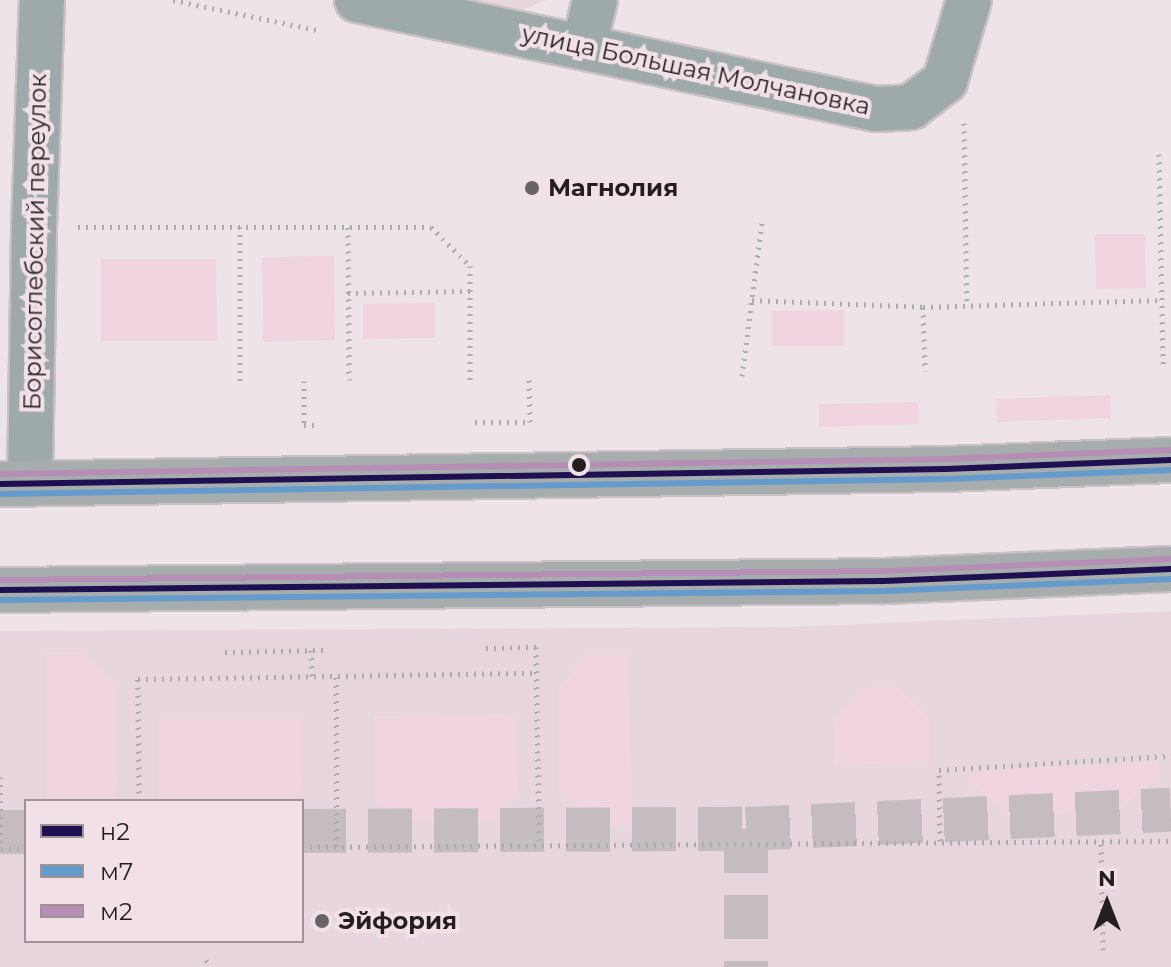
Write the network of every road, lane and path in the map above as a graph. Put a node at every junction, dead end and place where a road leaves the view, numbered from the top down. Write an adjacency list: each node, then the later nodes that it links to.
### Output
1 (42, 0): 29 (street, Борисоглебский переулок)
2 (357, 0): 5 (street, улица Большая Молчановка)
3 (595, 0): 5 (street)
4 (969, 0): 6 (street)
5 (584, 46): 6 (street, улица Большая Молчановка)
6 (945, 81): 16 (path)
7 (1159, 154): 15 (path)
8 (762, 223): 14 (path)
9 (78, 227): 10 (path)
10 (240, 227): 11 (path); 25 (path)
11 (348, 227): 12 (path); 13 (path)
12 (470, 291): 13 (path); 23 (path)
13 (348, 293): 22 (path)
14 (752, 300): 17 (path); 20 (path)
15 (1162, 300): 16 (path); 18 (path)
16 (967, 306): 17 (path)
17 (923, 307): 19 (path)
18 (1163, 365)
19 (925, 371)
20 (742, 376)
21 (529, 379): 26 (path)
22 (349, 380)
23 (470, 380)
24 (304, 381): 27 (path)
25 (240, 382)
26 (475, 422)
27 (314, 425)
28 (1171, 460): 29 (main road)
29 (15, 484)
30 (1171, 569): 31 (main road)
31 (0, 590)
32 (486, 648): 36 (path)
33 (311, 650): 34 (path); 35 (path); 38 (path)
34 (325, 650)
35 (225, 652)
36 (536, 673): 37 (path); 45 (path)
37 (336, 677): 38 (path); 47 (path)
38 (312, 678): 41 (path)
39 (1171, 756): 42 (path)
40 (0, 777): 48 (path)
41 (139, 799)
42 (940, 841): 44 (path); 45 (path)
43 (1171, 841): 44 (path)
44 (1101, 844): 50 (path)
45 (539, 846): 47 (path)
46 (304, 847): 47 (path)
47 (337, 847)
48 (1, 849): 49 (path)
49 (24, 849)
50 (1103, 952)

